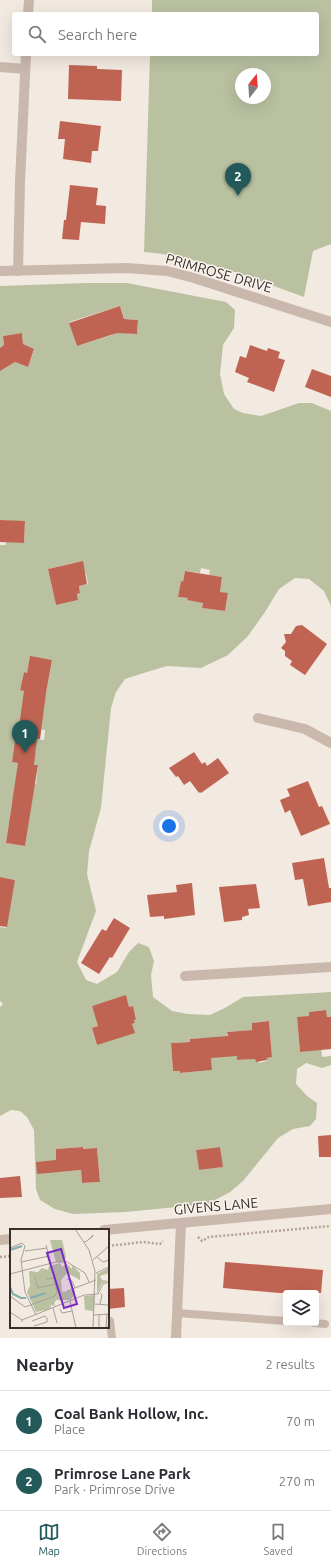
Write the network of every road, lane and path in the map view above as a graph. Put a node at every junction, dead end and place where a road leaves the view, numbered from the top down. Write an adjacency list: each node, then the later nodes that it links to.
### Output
1 (29, 0): 2 (street)
2 (28, 12)
3 (26, 56): 5 (street)
4 (0, 67): 5 (street)
5 (25, 69): 7 (street)
6 (0, 271): 7 (street, PRIMROSE DRIVE)
7 (18, 271): 8 (street, PRIMROSE DRIVE)
8 (331, 322)
9 (258, 718): 10 (street)
10 (331, 743)
11 (331, 967): 12 (street)
12 (185, 976)
13 (331, 1210): 14 (street, GIVENS LANE)
14 (181, 1223): 16 (street, GIVENS LANE); 24 (street)
15 (331, 1226): 17 (path)
16 (109, 1230)
17 (198, 1237)
18 (10, 1238): 19 (street)
19 (0, 1240)
20 (163, 1241): 21 (path)
21 (109, 1246)
22 (10, 1256): 23 (path)
23 (0, 1257)
24 (177, 1314): 26 (lane); 30 (street)
25 (110, 1321): 29 (lane)
26 (283, 1321)
27 (319, 1323): 28 (lane)
28 (325, 1324)
29 (112, 1338)
30 (176, 1338)

